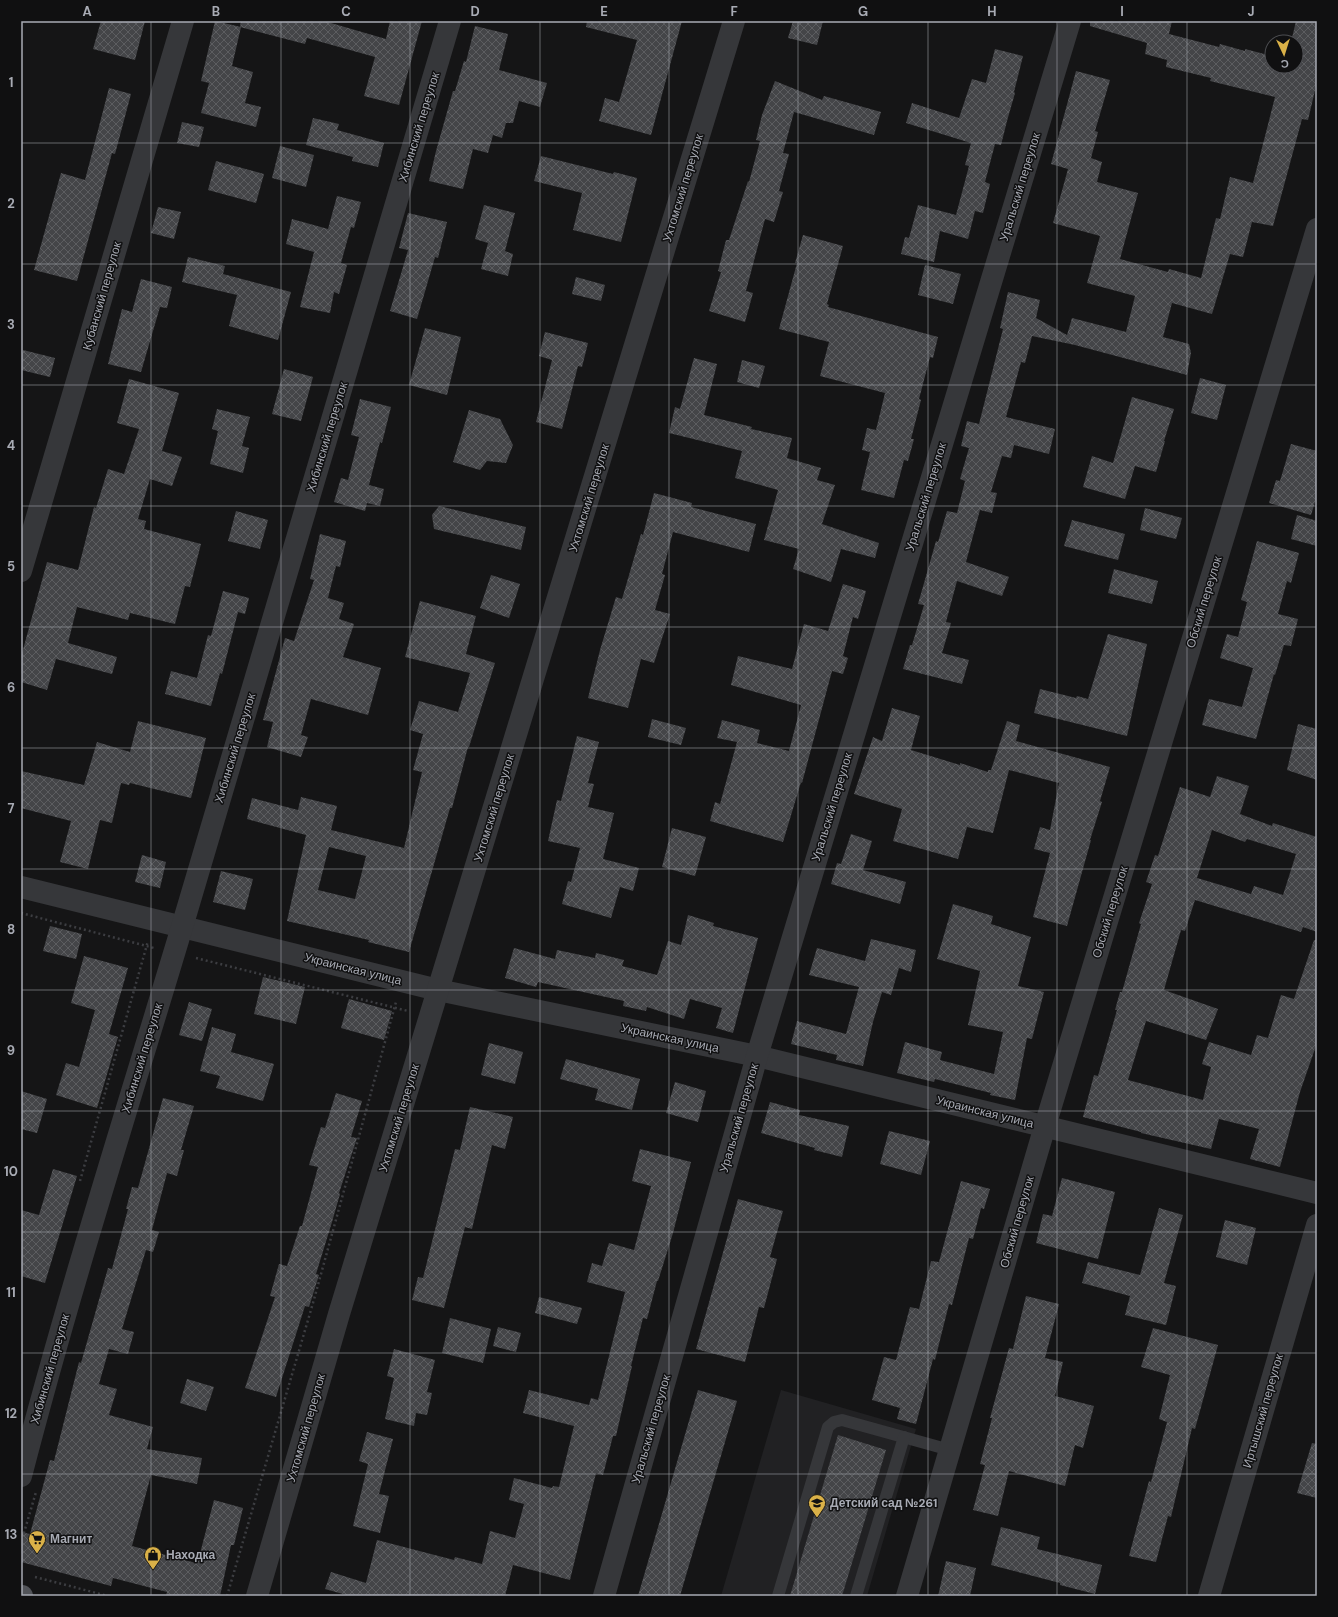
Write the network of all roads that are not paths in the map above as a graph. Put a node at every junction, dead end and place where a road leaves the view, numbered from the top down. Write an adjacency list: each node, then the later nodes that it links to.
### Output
1 (183, 21): 6 (street, Кубанский переулок)
2 (450, 21): 8 (street, Хибинский переулок)
3 (734, 21): 9 (street, Ухтомский переулок)
4 (1070, 21): 10 (street, Уральский переулок)
5 (1317, 229): 11 (street, Обский переулок)
6 (21, 571)
7 (21, 887): 8 (street, Украинская улица)
8 (182, 926): 9 (street, Украинская улица); 16 (street, Хибинский переулок)
9 (438, 990): 10 (street, Украинская улица); 17 (street, Ухтомский переулок)
10 (757, 1056): 11 (street, Украинская улица); 18 (street, Уральский переулок)
11 (1045, 1126): 12 (street, Украинская улица); 15 (street, Обский переулок)
12 (1317, 1193)
13 (1317, 1225): 22 (street, Иртышский переулок)
14 (904, 1437): 15 (lane); 19 (lane); 20 (lane)
15 (950, 1450): 21 (street, Обский переулок)
16 (21, 1476)
17 (257, 1596)
18 (604, 1596)
19 (778, 1596)
20 (856, 1596)
21 (906, 1596)
22 (1209, 1596)

